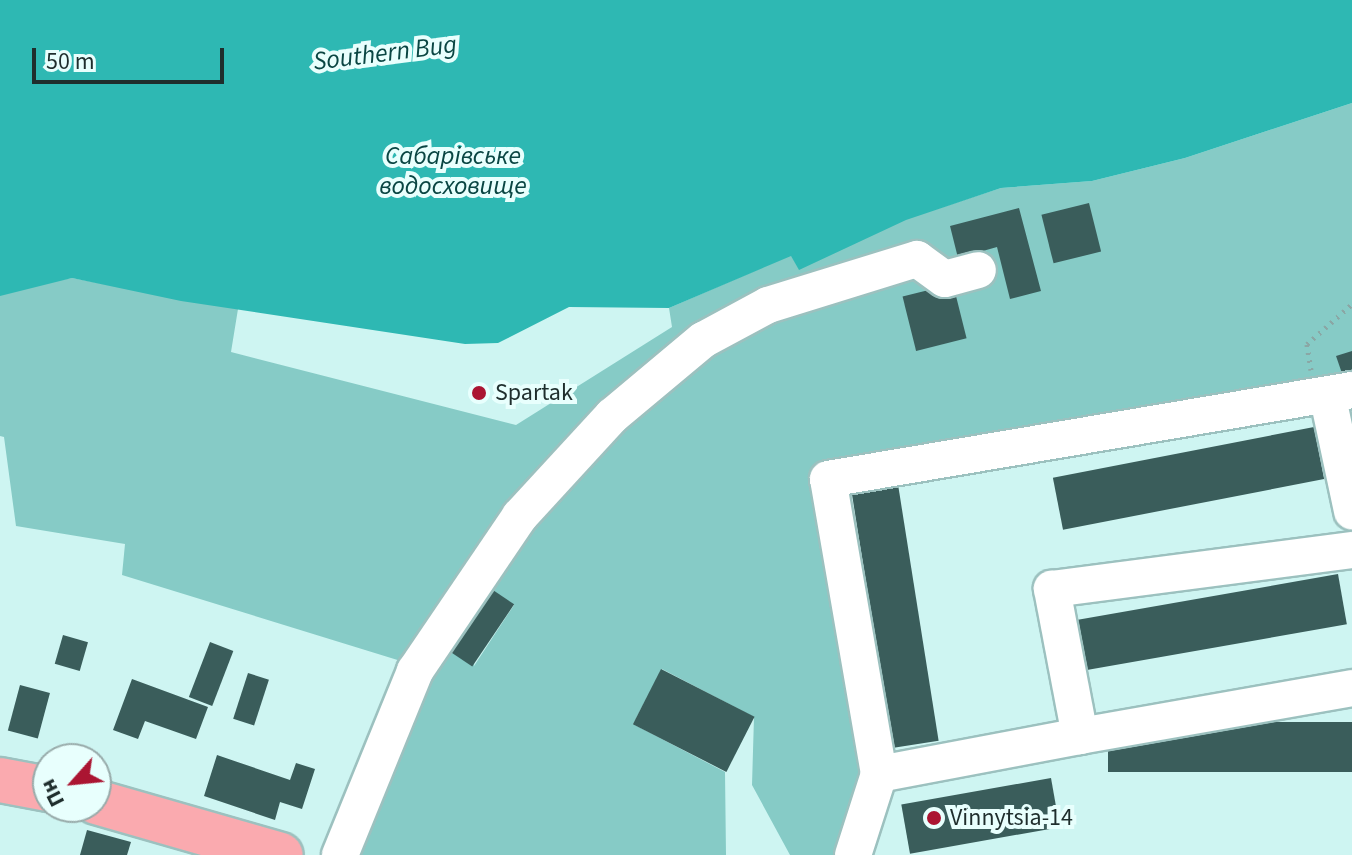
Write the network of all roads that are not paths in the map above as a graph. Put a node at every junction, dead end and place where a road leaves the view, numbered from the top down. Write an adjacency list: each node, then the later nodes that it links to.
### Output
1 (978, 270): 12 (lane)
2 (1340, 394): 3 (lane); 7 (lane)
3 (1351, 498)
4 (1352, 550): 6 (lane)
5 (1352, 688): 6 (lane)
6 (1080, 736): 7 (lane)
7 (879, 774): 13 (lane)
8 (0, 780): 9 (main road)
9 (32, 786)
10 (112, 807): 11 (main road)
11 (281, 855)
12 (340, 855)
13 (853, 855)

